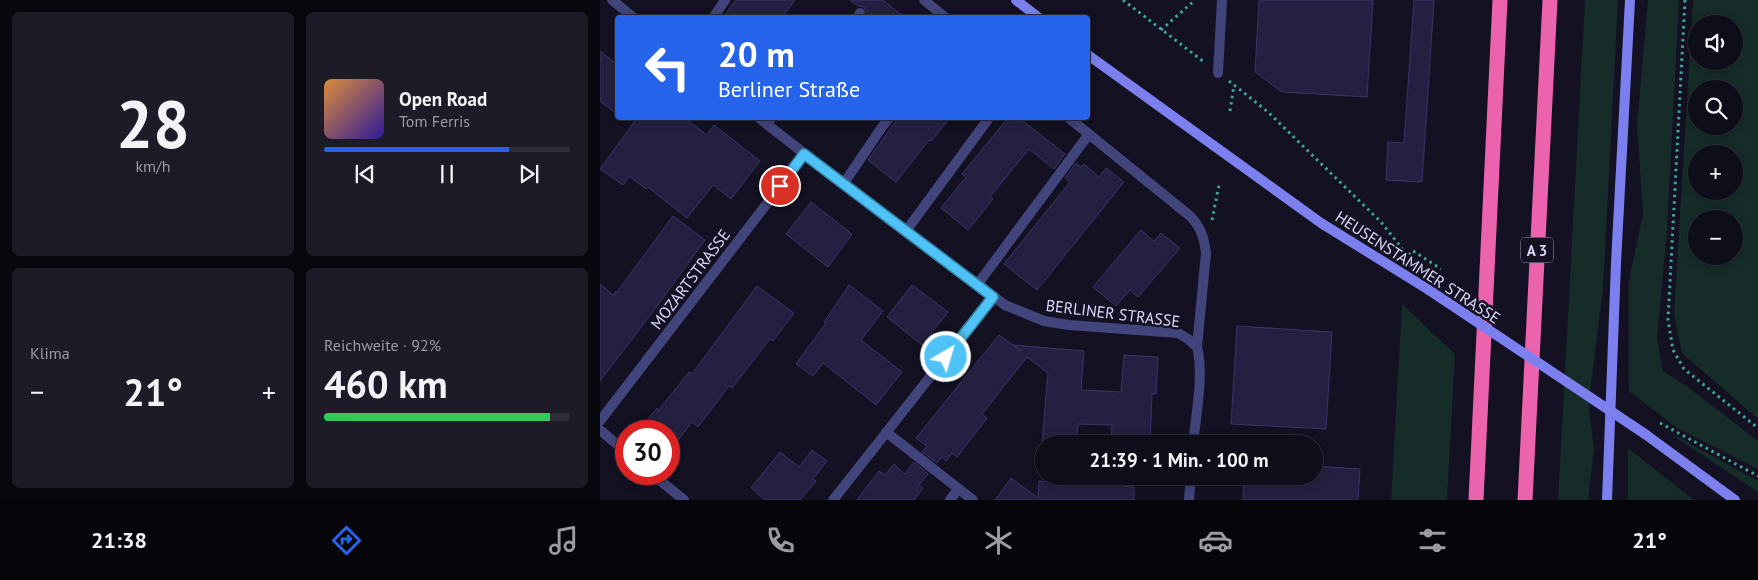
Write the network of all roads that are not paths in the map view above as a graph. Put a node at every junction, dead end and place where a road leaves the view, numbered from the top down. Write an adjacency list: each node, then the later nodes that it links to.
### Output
1 (612, 0): 9 (street)
2 (725, 0): 10 (street)
3 (924, 0): 11 (street)
4 (1016, 0): 12 (street)
5 (1222, 0): 14 (street)
6 (1500, 0): 39 (highway)
7 (1550, 0): 40 (highway, A 3)
8 (1630, 0): 41 (street)
9 (630, 15)
10 (715, 15)
11 (942, 15)
12 (1035, 15)
13 (1090, 56): 42 (street, HEUSENSTAMMER STRASSE, bridge)
14 (1218, 73)
15 (766, 120): 20 (street, BERLINER STRASSE)
16 (888, 120): 21 (street)
17 (988, 120): 22 (street)
18 (1072, 120): 19 (street)
19 (1089, 134): 23 (street); 25 (street)
20 (804, 154): 21 (street, BERLINER STRASSE); 26 (street, MOZARTSTRASSE)
21 (844, 184): 22 (street, BERLINER STRASSE)
22 (906, 231): 23 (street, BERLINER STRASSE)
23 (977, 285): 24 (street, BERLINER STRASSE)
24 (993, 297): 25 (street, BERLINER STRASSE); 28 (street)
25 (1196, 347): 29 (street)
26 (600, 421)
27 (600, 430): 30 (street)
28 (886, 432): 33 (street); 35 (street)
29 (1194, 435)
30 (615, 443)
31 (666, 485): 34 (street)
32 (1190, 485): 38 (street)
33 (958, 488): 36 (street); 37 (street)
34 (684, 500)
35 (833, 500)
36 (950, 500)
37 (973, 500)
38 (1189, 500)
39 (1476, 500)
40 (1525, 500)
41 (1607, 500)
42 (1735, 500)

